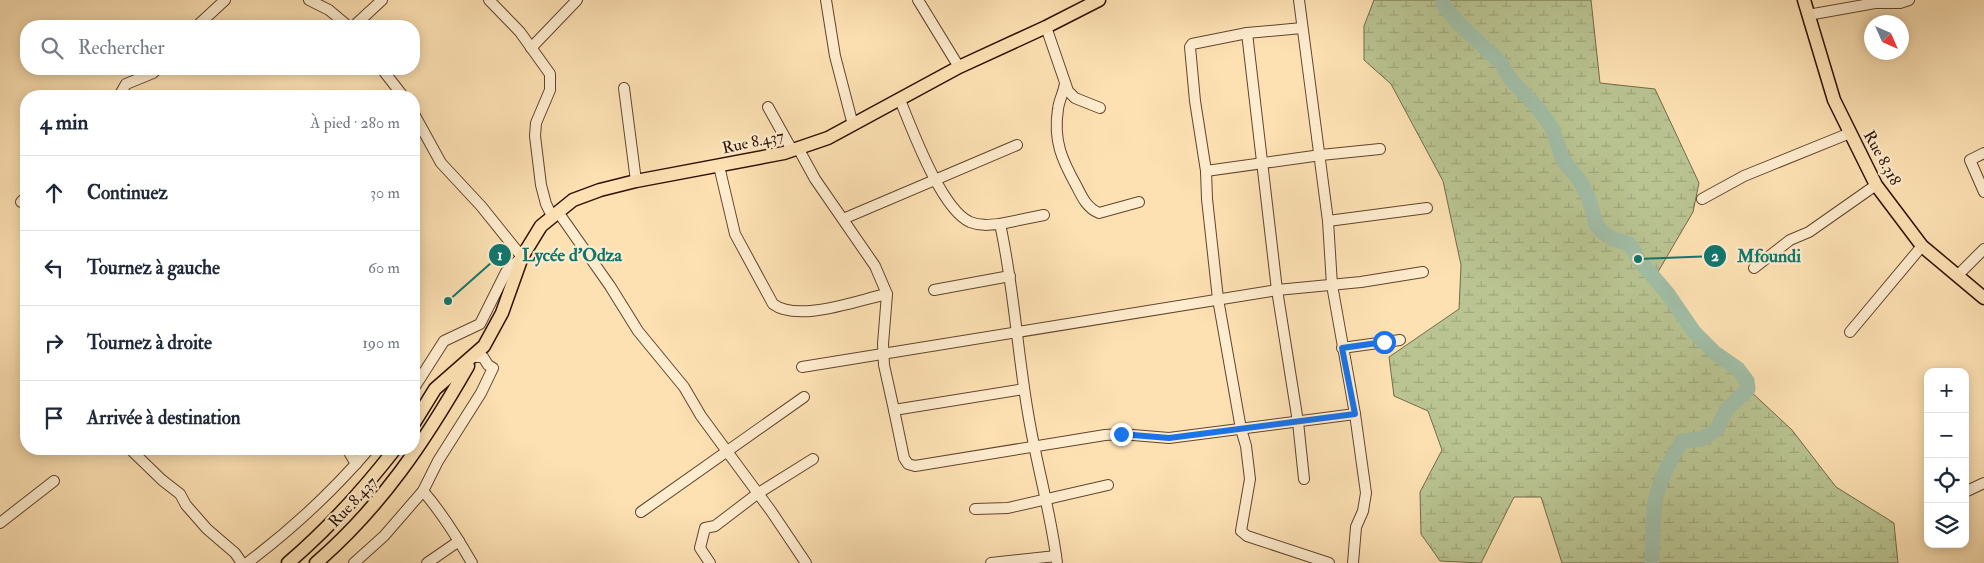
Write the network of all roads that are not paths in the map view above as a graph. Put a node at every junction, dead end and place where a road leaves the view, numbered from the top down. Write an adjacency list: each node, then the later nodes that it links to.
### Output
1 (225, 0): 13 (street)
2 (309, 0): 14 (street)
3 (382, 0): 15 (street)
4 (489, 0): 19 (street)
5 (577, 0): 19 (street)
6 (826, 0): 30 (street)
7 (918, 0): 20 (street)
8 (1098, 0): 16 (main road, Rue 8.437)
9 (1299, 0): 17 (street)
10 (1804, 0): 12 (main road, Rue 8.318)
11 (1909, 0): 12 (street)
12 (1808, 15): 32 (main road, Rue 8.318)
13 (203, 20)
14 (341, 20)
15 (360, 20)
16 (1046, 27): 20 (main road, Rue 8.437); 23 (street)
17 (1302, 28): 18 (street); 37 (street)
18 (1247, 33): 38 (street); 40 (street)
19 (531, 48): 48 (street)
20 (959, 67): 27 (main road, Rue 8.437)
21 (148, 75): 25 (street)
22 (386, 75): 26 (street)
23 (1065, 83): 29 (street); 46 (street)
24 (624, 88): 42 (street)
25 (122, 90)
26 (398, 90)
27 (900, 100): 30 (main road, Rue 8.437); 41 (street)
28 (768, 107): 34 (street)
29 (1100, 108)
30 (853, 125): 34 (main road, Rue 8.437)
31 (420, 126): 55 (street)
32 (1850, 133): 43 (main road, Rue 8.318); 45 (street)
33 (1016, 145): 41 (street)
34 (795, 149): 39 (main road, Rue 8.437); 50 (street)
35 (1380, 149): 37 (street)
36 (1984, 153): 44 (street)
37 (1321, 155): 38 (street); 51 (street)
38 (1262, 162): 40 (street); 62 (street)
39 (719, 166): 42 (main road, Rue 8.437); 63 (street)
40 (1206, 171): 65 (street)
41 (935, 179): 50 (street); 52 (street)
42 (636, 181): 48 (main road, Rue 8.437)
43 (1876, 185): 53 (main road, Rue 8.318); 56 (street)
44 (1984, 192)
45 (1702, 199)
46 (1139, 202)
47 (1427, 208): 51 (street)
48 (555, 214): 55 (main road, Rue 8.437); 83 (street)
49 (1044, 216): 52 (street)
50 (843, 219): 63 (street)
51 (1328, 221): 60 (street)
52 (1000, 224): 58 (street)
53 (1922, 246): 59 (main road, Rue 8.318); 66 (street)
54 (1984, 249): 59 (street)
55 (522, 257): 71 (main road, Rue 8.437); 73 (street)
56 (1754, 268)
57 (1423, 272): 60 (street)
58 (1010, 276): 61 (street); 67 (street)
59 (1957, 276): 64 (main road, Rue 8.318)
60 (1332, 284): 62 (street); 69 (street)
61 (934, 290)
62 (1277, 290): 65 (street); 79 (street)
63 (886, 294): 70 (street)
64 (1984, 298)
65 (1218, 299): 67 (street); 80 (street)
66 (1850, 332)
67 (1018, 333): 70 (street); 74 (street)
68 (1400, 340): 69 (street)
69 (1342, 348): 78 (street)
70 (883, 355): 72 (street); 76 (street)
71 (473, 357): 77 (main road, Rue 8.437); 81 (main road, Rue 8.437); 96 (street)
72 (802, 367)
73 (420, 379)
74 (1024, 388): 76 (street); 82 (street)
75 (804, 396): 83 (street)
76 (894, 410): 82 (street)
77 (420, 413)
78 (1355, 414): 79 (street); 115 (street)
79 (1298, 422): 80 (street); 91 (street)
80 (1241, 429): 82 (street); 114 (street)
81 (420, 445)
82 (1033, 446): 98 (street)
83 (728, 452): 97 (street); 100 (street)
84 (136, 455): 104 (street)
85 (351, 455): 90 (street)
86 (364, 455): 90 (street)
87 (390, 455): 106 (main road, Rue 8.437)
88 (414, 455): 107 (main road, Rue 8.437)
89 (812, 459): 97 (street)
90 (356, 464): 105 (street)
91 (1304, 479)
92 (54, 481): 101 (street)
93 (1984, 483): 95 (street)
94 (1108, 485): 98 (street)
95 (1969, 490)
96 (423, 491): 102 (street); 108 (street)
97 (757, 494): 111 (street); 112 (street)
98 (1045, 500): 99 (street); 103 (street)
99 (975, 509)
100 (642, 512)
101 (0, 524)
102 (459, 541): 109 (street); 110 (street)
103 (1056, 559): 113 (street)
104 (242, 563)
105 (247, 563)
106 (288, 563)
107 (316, 563)
108 (354, 563)
109 (427, 563)
110 (472, 563)
111 (710, 563)
112 (806, 563)
113 (990, 563)
114 (1329, 563)
115 (1353, 563)

